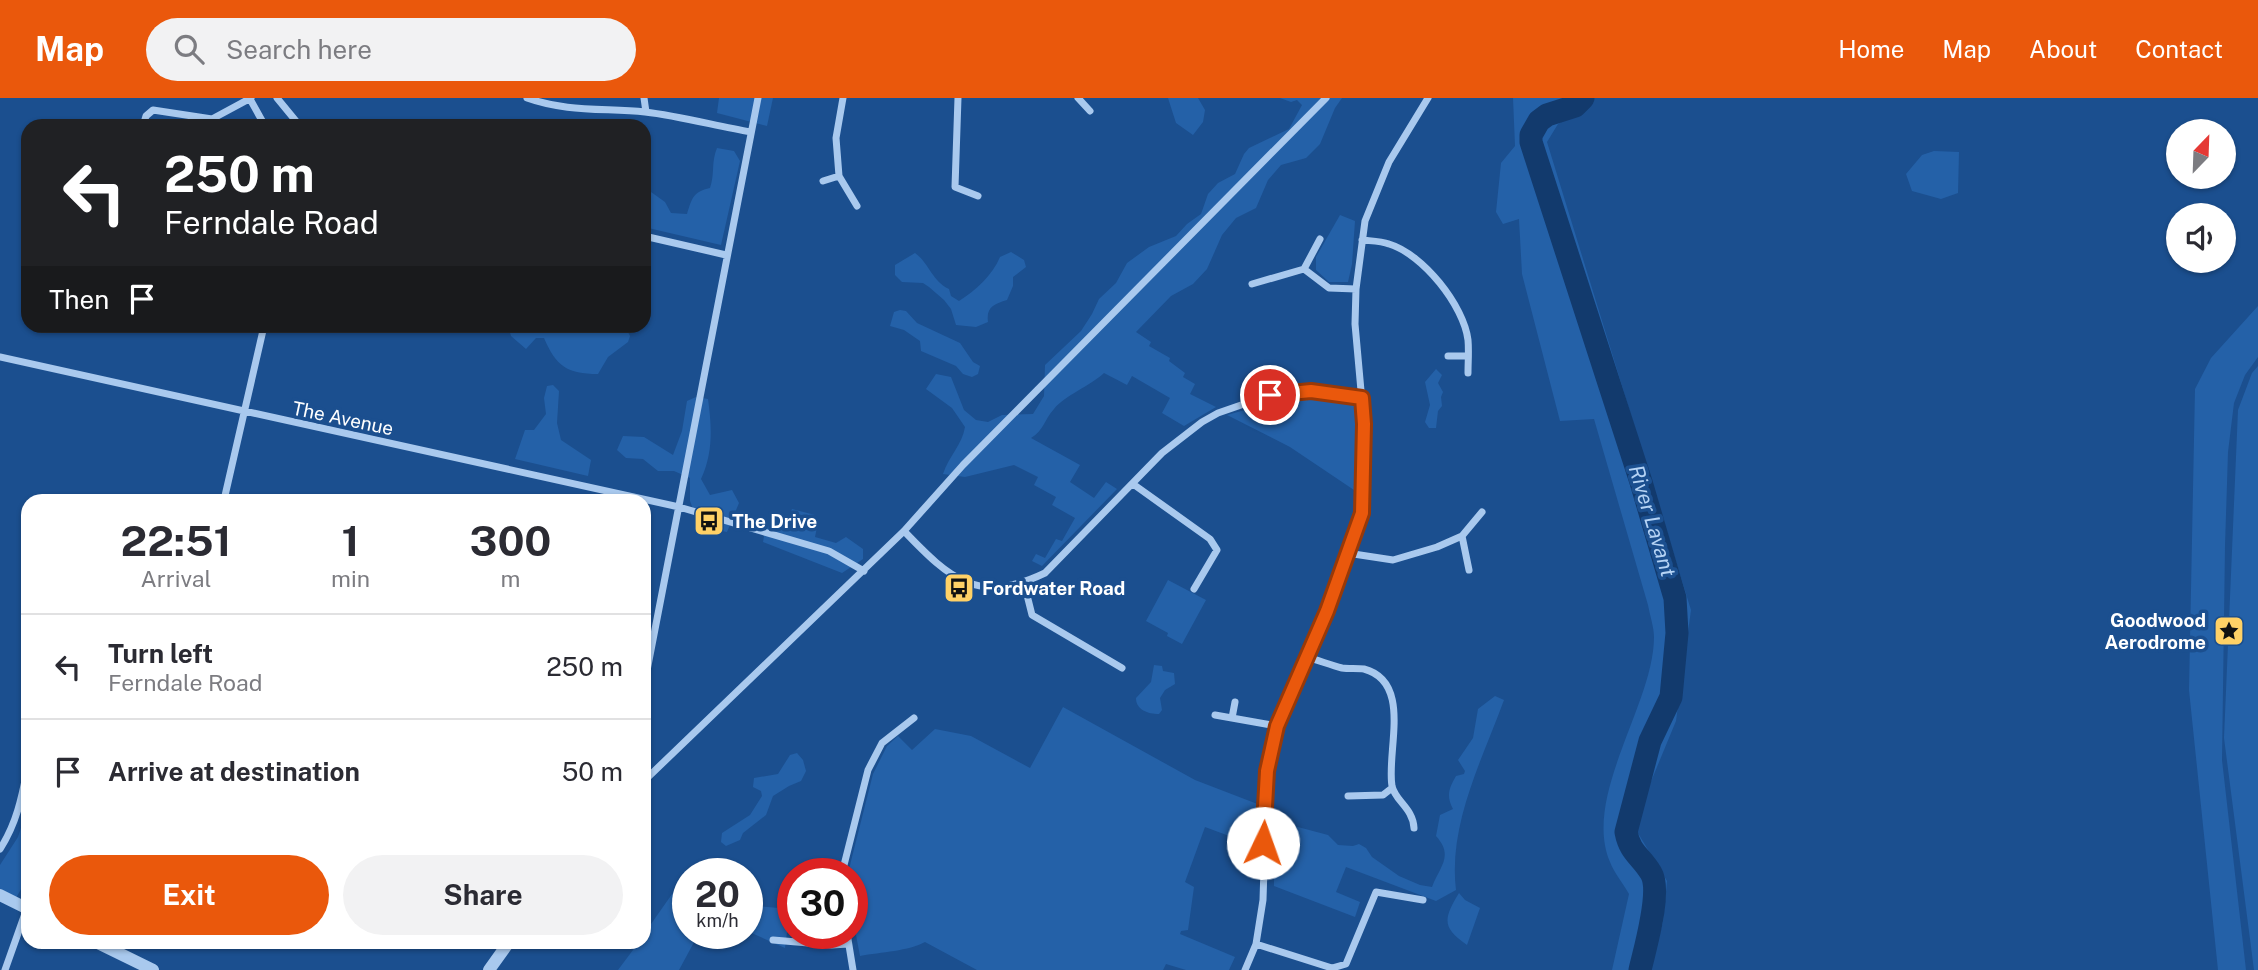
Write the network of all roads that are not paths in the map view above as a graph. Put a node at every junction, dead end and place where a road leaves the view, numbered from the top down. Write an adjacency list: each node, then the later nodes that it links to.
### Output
1 (250, 98): 15 (street); 16 (street)
2 (277, 98): 17 (street)
3 (527, 98): 12 (street)
4 (644, 98): 12 (street)
5 (758, 98): 18 (street)
6 (843, 98): 19 (street)
7 (958, 98): 21 (street)
8 (1078, 98): 11 (street)
9 (1326, 98): 43 (street)
10 (1428, 98): 25 (street)
11 (1090, 111)
12 (646, 113): 18 (street)
13 (145, 119): 14 (street)
14 (212, 119)
15 (212, 119)
16 (261, 119)
17 (294, 119)
18 (751, 132): 26 (street)
19 (839, 176): 20 (street); 22 (street)
20 (823, 181)
21 (978, 196)
22 (857, 206)
23 (651, 238): 26 (street)
24 (1320, 239): 27 (street)
25 (1362, 240): 29 (street); 32 (street)
26 (726, 255): 41 (street)
27 (1304, 269): 28 (street); 29 (street)
28 (1252, 284)
29 (1356, 289): 35 (street)
30 (262, 333): 36 (street)
31 (1448, 356): 32 (street)
32 (1468, 356): 34 (street)
33 (0, 357): 36 (street, The Avenue)
34 (1468, 373)
35 (1362, 398): 37 (street); 45 (street)
36 (244, 412): 38 (street); 39 (street, The Avenue)
37 (1133, 484): 48 (street); 49 (street)
38 (225, 494)
39 (619, 494)
40 (651, 501): 41 (street, The Avenue)
41 (679, 507): 47 (street, The Avenue); 50 (street)
42 (1482, 512): 44 (street)
43 (904, 531): 47 (street); 48 (street)
44 (1462, 536): 45 (street); 46 (street)
45 (1347, 553): 51 (street)
46 (1469, 570)
47 (864, 571): 58 (street)
48 (1024, 583): 52 (street)
49 (1194, 589)
50 (651, 651)
51 (1306, 657): 57 (street); 59 (street)
52 (1122, 668)
53 (1235, 702): 56 (street)
54 (1215, 715): 56 (street)
55 (915, 718): 64 (street)
56 (1233, 718): 57 (street)
57 (1277, 726): 71 (street)
58 (651, 774)
59 (1392, 788): 60 (street); 62 (street)
60 (1348, 796)
61 (21, 801): 63 (street)
62 (1414, 828)
63 (0, 849)
64 (846, 858)
65 (0, 895): 67 (street)
66 (1423, 900): 71 (street)
67 (21, 906)
68 (21, 928): 75 (street)
69 (773, 940): 70 (street)
70 (777, 940)
71 (1256, 944): 79 (street)
72 (110, 949): 76 (street)
73 (504, 949): 77 (street)
74 (849, 949): 78 (street)
75 (5, 970)
76 (153, 970)
77 (489, 970)
78 (853, 970)
79 (1245, 970)

